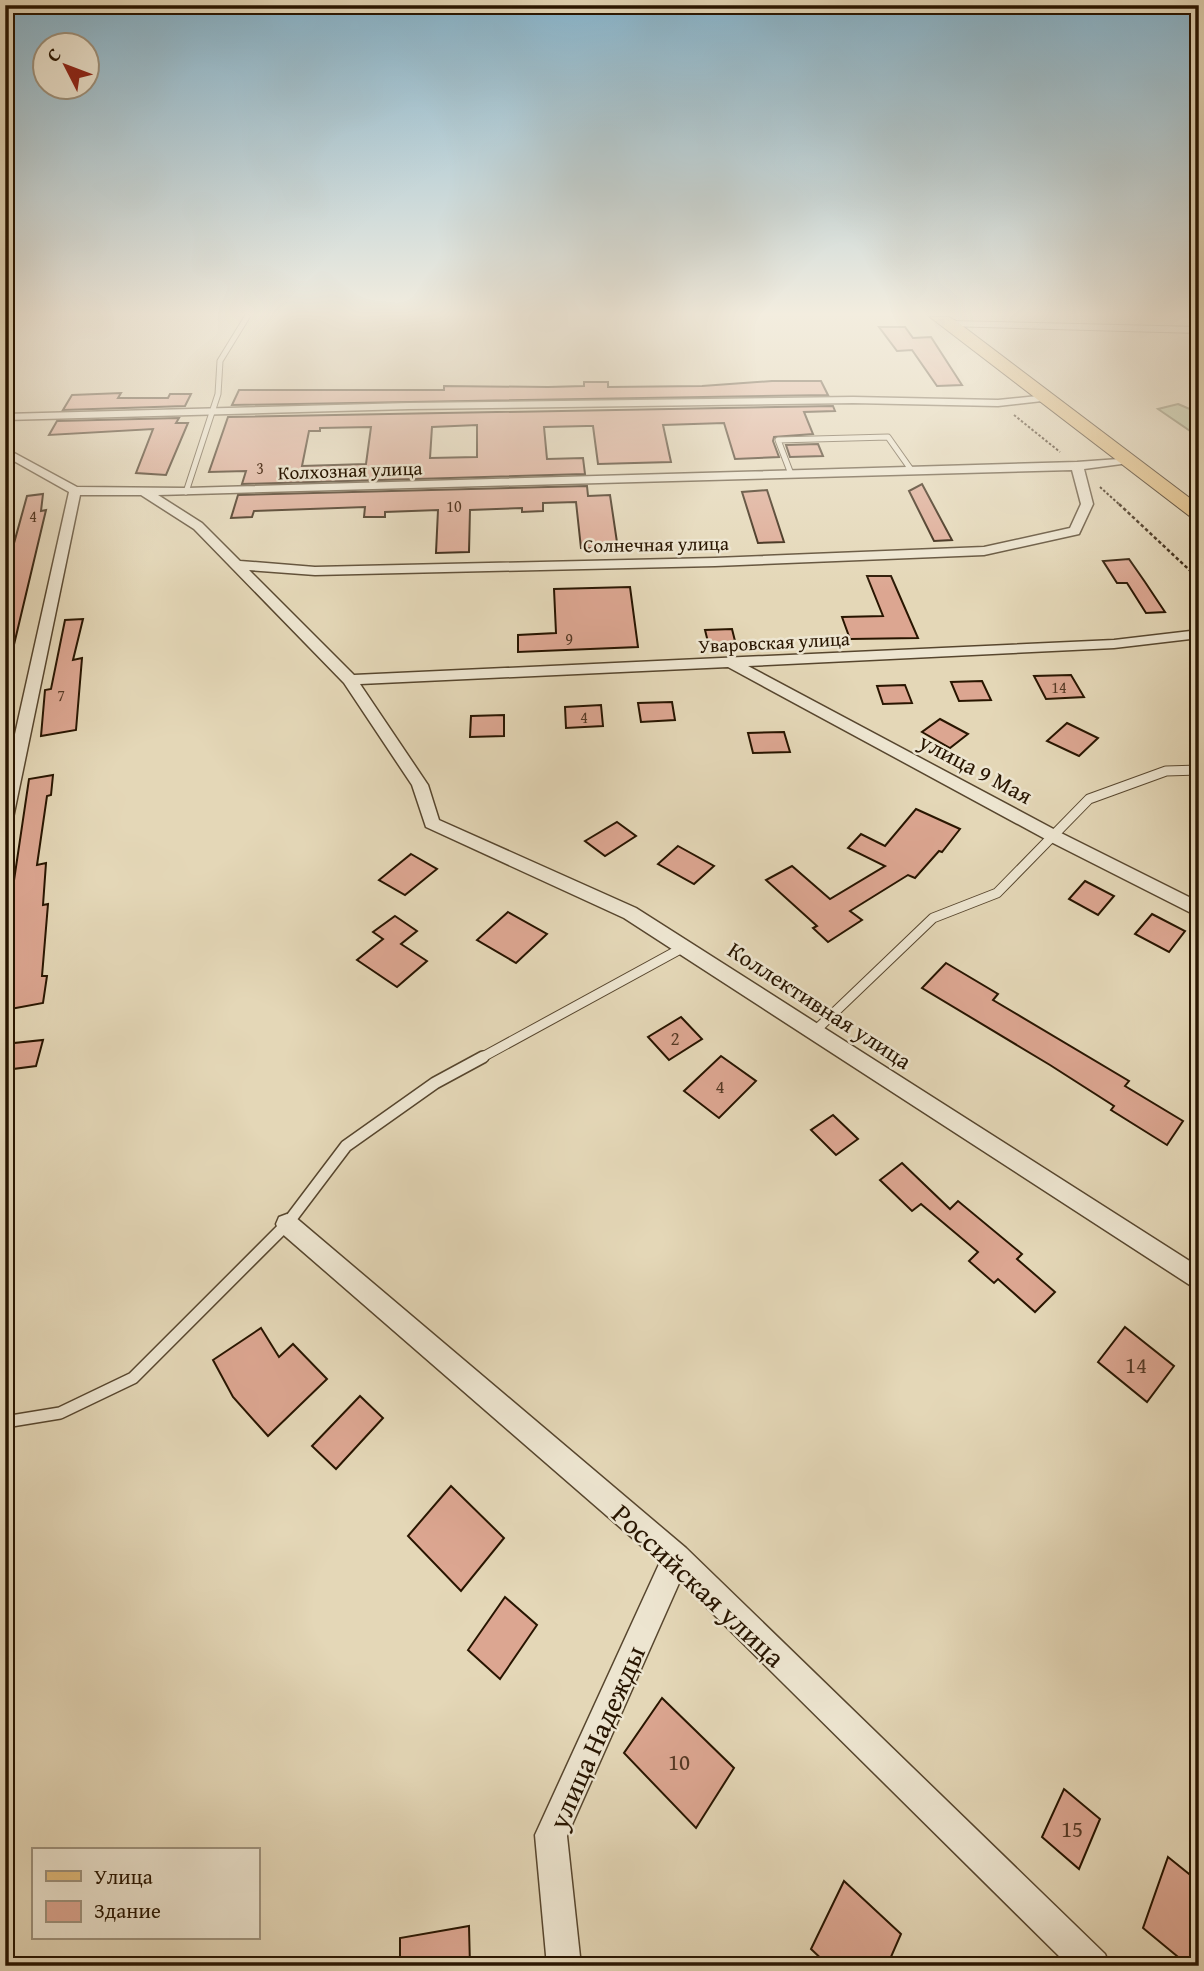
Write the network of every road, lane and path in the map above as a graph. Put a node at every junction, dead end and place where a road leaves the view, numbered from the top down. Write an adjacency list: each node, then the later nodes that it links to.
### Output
1 (212, 409): 4 (lane)
2 (373, 409): 4 (street)
3 (1061, 409): 7 (main road)
4 (211, 412): 5 (street); 12 (lane)
5 (5, 417)
6 (7, 454): 11 (street)
7 (1129, 460): 8 (street, Колхозная улица); 14 (main road)
8 (1077, 466): 9 (street, Колхозная улица); 15 (street, Солнечная улица)
9 (912, 471): 10 (street, Колхозная улица); 10 (lane)
10 (791, 474): 12 (street, Колхозная улица)
11 (75, 491): 13 (street, Колхозная улица); 20 (street)
12 (186, 492): 13 (street, Колхозная улица)
13 (146, 493): 15 (street, Коллективная улица)
14 (1199, 514)
15 (237, 565): 18 (street, Коллективная улица)
16 (1199, 634): 17 (street, Уваровская улица)
17 (733, 663): 18 (street, Уваровская улица); 21 (street, улица 9 Мая)
18 (350, 680): 23 (street, Коллективная улица)
19 (1199, 770): 21 (lane)
20 (5, 818)
21 (1055, 837): 22 (street, улица 9 Мая); 24 (lane)
22 (1199, 910)
23 (684, 947): 24 (street, Коллективная улица); 25 (lane)
24 (815, 1031): 26 (street, Коллективная улица)
25 (287, 1224): 27 (lane); 28 (street, Российская улица)
26 (1199, 1280)
27 (5, 1422)
28 (676, 1558): 29 (street, улица Надежды); 30 (street, Российская улица)
29 (564, 1966)
30 (1093, 1966)

